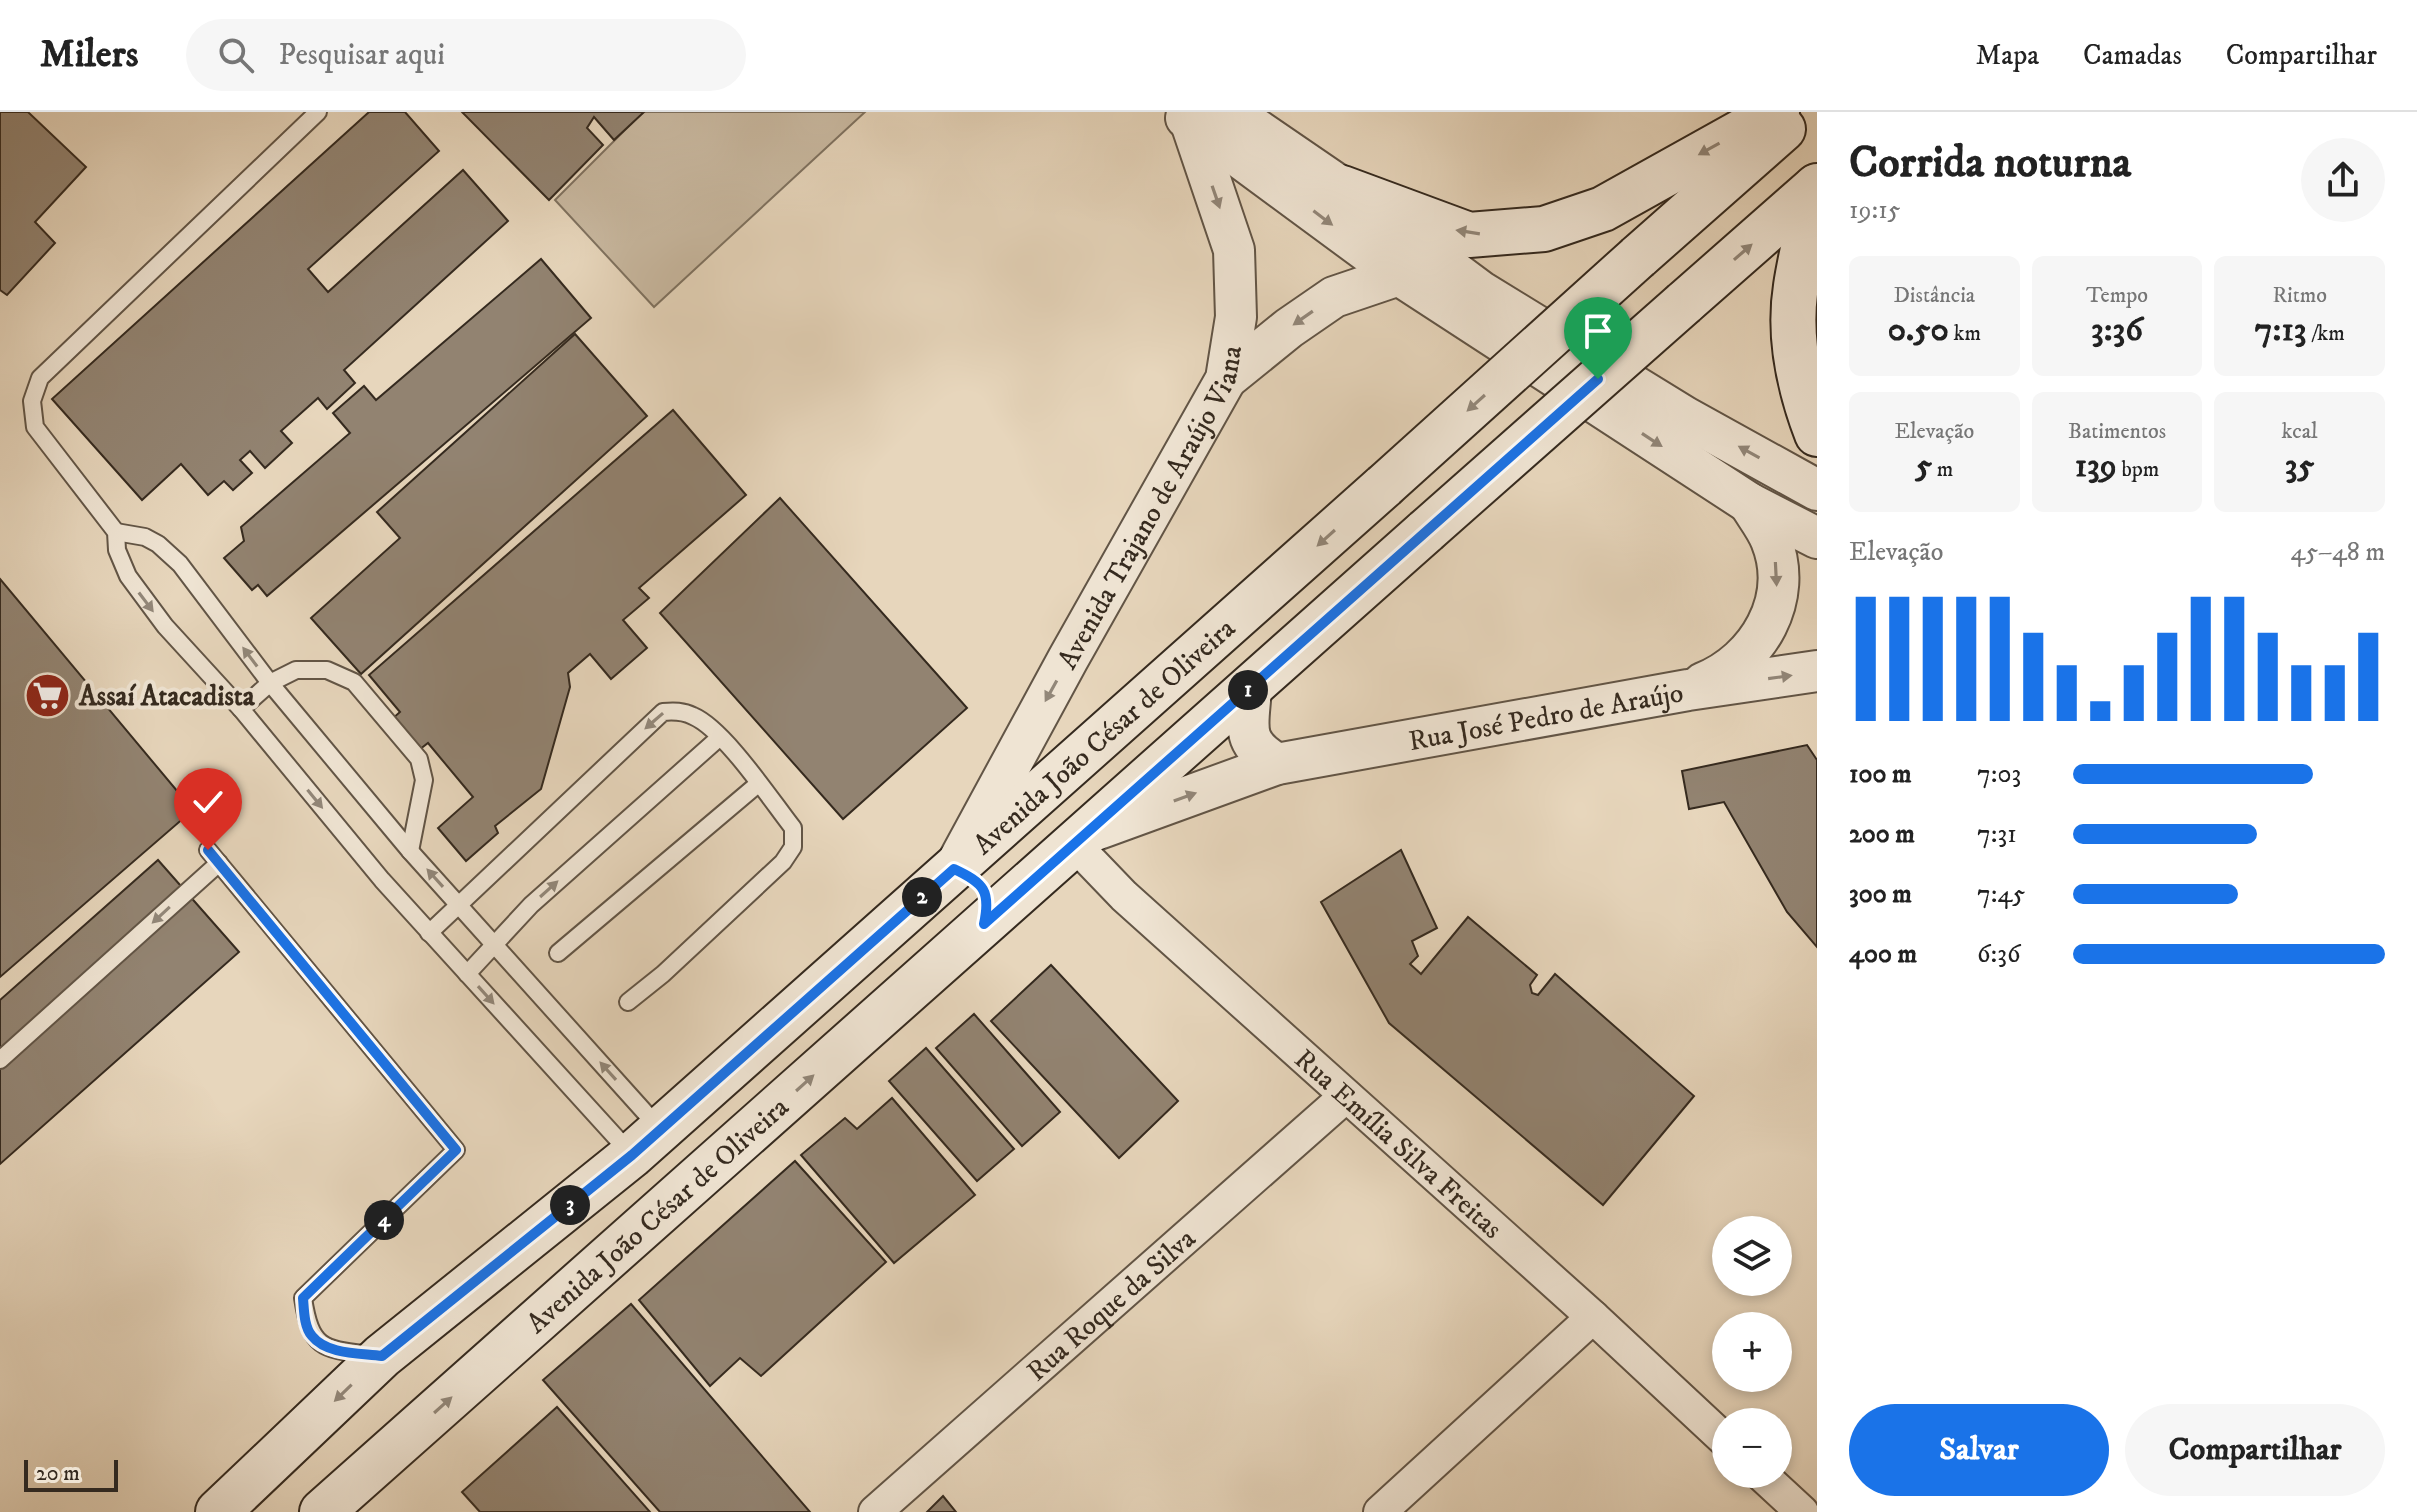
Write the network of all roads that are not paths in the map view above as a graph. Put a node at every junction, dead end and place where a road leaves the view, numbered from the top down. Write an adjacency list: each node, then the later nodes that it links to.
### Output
1 (318, 112): 14 (lane)
2 (1231, 112): 7 (street)
3 (1777, 112): 7 (main road, one-way to 7)
4 (1802, 112): 26 (main road, Avenida João César de Oliveira, one-way to 26, bridge)
5 (1186, 118): 8 (street, Avenida Trajano de Araújo Viana, one-way to 8); 10 (street, Avenida Trajano de Araújo Viana, one-way to 10)
6 (1816, 186): 11 (main road); 18 (main road, Avenida João César de Oliveira, one-way to 6, bridge)
7 (1342, 188): 9 (street)
8 (1399, 275): 9 (street); 10 (street, one-way to 10); 13 (street, Avenida Trajano de Araújo Viana, one-way to 13)
9 (1575, 349): 12 (street, one-way to 9)
10 (1226, 379): 26 (street, Avenida Trajano de Araújo Viana, one-way to 26)
11 (1817, 434)
12 (1817, 490)
13 (1749, 503): 15 (street, Avenida Trajano de Araújo Viana); 19 (street, one-way to 19)
14 (116, 532): 17 (lane, one-way to 14); 20 (lane, one-way to 20)
15 (1817, 538)
16 (1817, 671): 19 (street, Rua José Pedro de Araújo, one-way to 16)
17 (270, 683): 20 (lane); 25 (lane); 25 (lane)
18 (1251, 687): 22 (street); 24 (main road, Avenida João César de Oliveira)
19 (1688, 690): 22 (street, Rua José Pedro de Araújo)
20 (241, 709): 29 (lane, one-way to 29)
21 (720, 737): 23 (lane); 27 (lane, one-way to 27); 30 (lane, one-way to 21)
22 (1277, 764): 24 (street, Rua José Pedro de Araújo, one-way to 22)
23 (758, 784): 31 (lane); 33 (lane)
24 (1080, 839): 28 (main road, Avenida João César de Oliveira); 35 (street, Rua Emília Silva Freitas)
25 (410, 851): 27 (lane, one-way to 25)
26 (954, 869): 28 (main road); 36 (main road, Avenida João César de Oliveira)
27 (458, 904): 29 (lane); 30 (lane)
28 (984, 924): 42 (main road, Avenida João César de Oliveira, one-way to 28)
29 (429, 933): 32 (lane)
30 (495, 945): 32 (lane); 36 (lane, one-way to 30)
31 (558, 953)
32 (467, 974): 36 (lane, one-way to 36)
33 (628, 1002)
34 (0, 1060): 38 (lane, one-way to 34)
35 (1346, 1096): 37 (street, Rua Emília Silva Freitas); 43 (street, Rua Roque da Silva)
36 (646, 1142): 38 (main road, Avenida João César de Oliveira)
37 (1593, 1317): 39 (street, Rua Emília Silva Freitas); 44 (street)
38 (382, 1356): 41 (main road, Avenida João César de Oliveira, one-way to 41)
39 (1712, 1428)
40 (1776, 1488): 45 (street)
41 (218, 1512)
42 (322, 1512)
43 (875, 1512)
44 (1380, 1512)
45 (1802, 1512)

